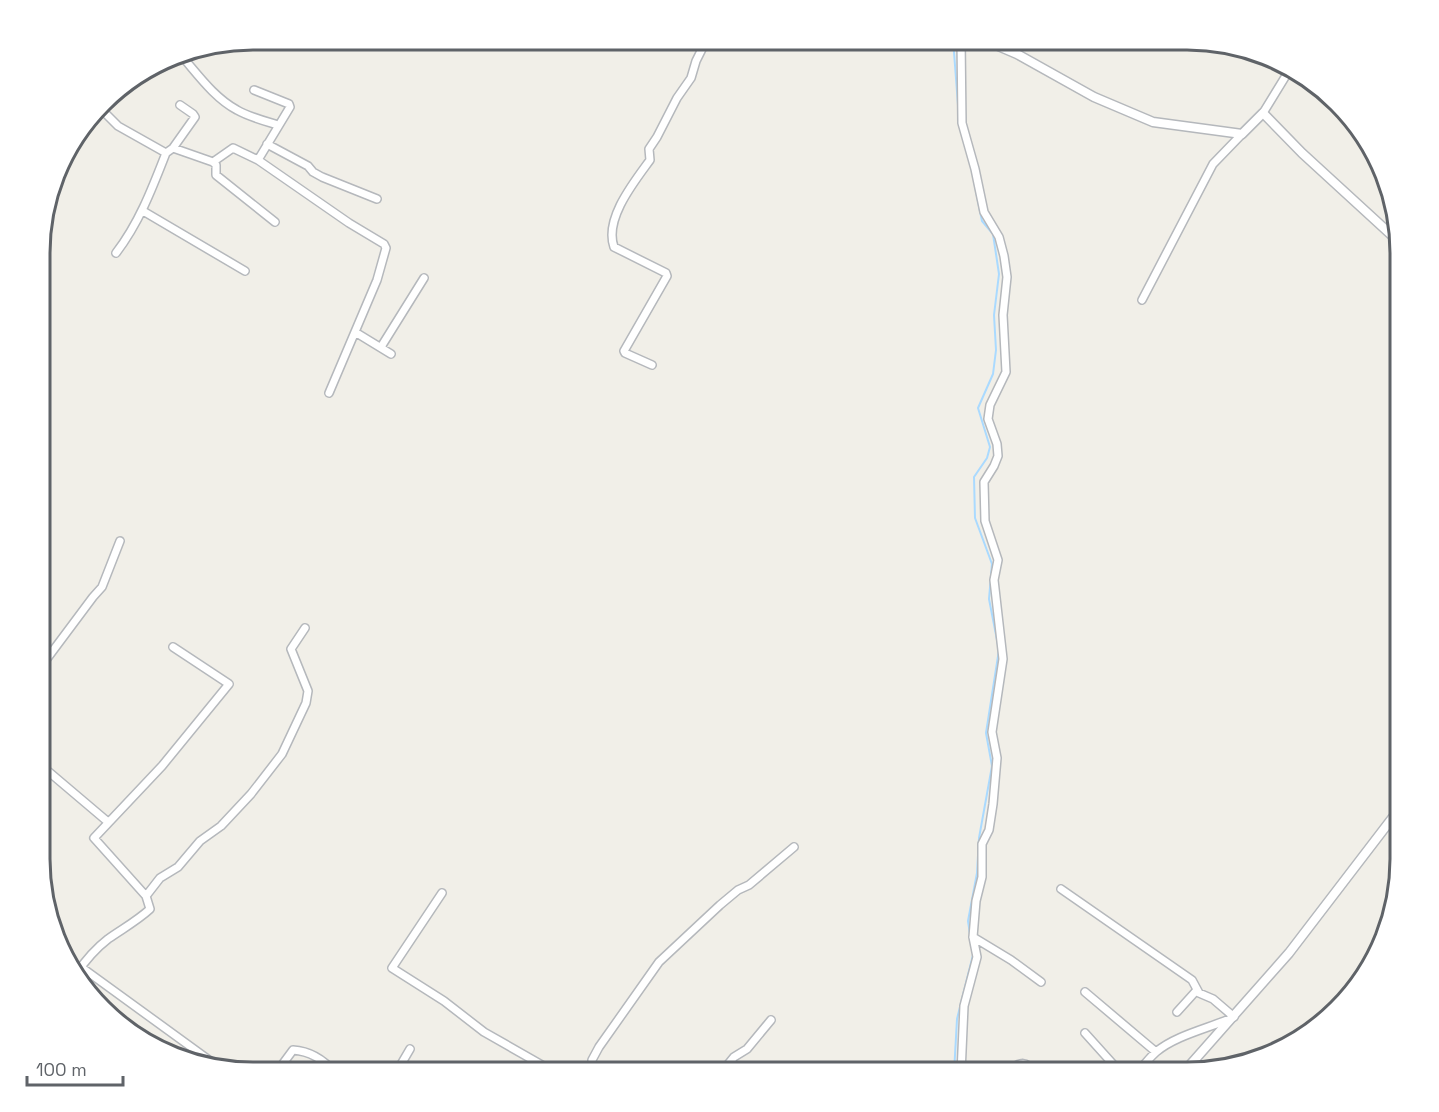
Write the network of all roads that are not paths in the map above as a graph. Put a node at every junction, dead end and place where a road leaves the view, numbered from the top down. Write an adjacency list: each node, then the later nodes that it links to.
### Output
1 (702, 50): 28 (street)
2 (961, 50): 41 (street)
3 (1011, 50): 11 (street)
4 (186, 61): 10 (street)
5 (1286, 76): 8 (street)
6 (254, 90): 10 (street)
7 (180, 105): 13 (street)
8 (1263, 113): 11 (street); 20 (street)
9 (105, 114): 14 (street)
10 (278, 125): 12 (street)
11 (1242, 134): 24 (street)
12 (267, 144): 15 (street); 17 (street)
13 (173, 148): 14 (street); 16 (street)
14 (166, 153): 18 (street)
15 (258, 160): 16 (street); 25 (street)
16 (213, 162): 19 (street)
17 (377, 199)
18 (143, 211): 21 (street); 22 (street)
19 (275, 222)
20 (1388, 233)
21 (116, 253)
22 (245, 271)
23 (424, 278): 26 (street)
24 (1142, 300)
25 (355, 332): 26 (street); 29 (street)
26 (381, 347): 27 (street)
27 (391, 354)
28 (652, 365)
29 (329, 393)
30 (120, 541): 33 (street)
31 (306, 628): 40 (street)
32 (173, 647): 35 (street)
33 (50, 655)
34 (50, 773): 35 (street)
35 (108, 822): 40 (street)
36 (1389, 822): 47 (street)
37 (794, 847): 57 (street)
38 (1061, 889): 44 (street)
39 (442, 892): 56 (street)
40 (146, 896): 42 (street)
41 (973, 937): 43 (street); 59 (street)
42 (81, 967): 52 (street)
43 (1041, 982)
44 (1196, 991): 46 (street); 47 (street)
45 (1085, 992): 51 (street)
46 (1177, 1012)
47 (1234, 1017): 51 (street); 62 (street)
48 (771, 1020): 58 (street)
49 (1085, 1033): 60 (street)
50 (410, 1049): 55 (street)
51 (1156, 1052): 61 (street)
52 (204, 1057)
53 (284, 1062): 54 (street)
54 (323, 1062)
55 (402, 1062)
56 (537, 1062)
57 (592, 1062)
58 (730, 1062)
59 (961, 1062)
60 (1111, 1062)
61 (1146, 1062)
62 (1193, 1062)

